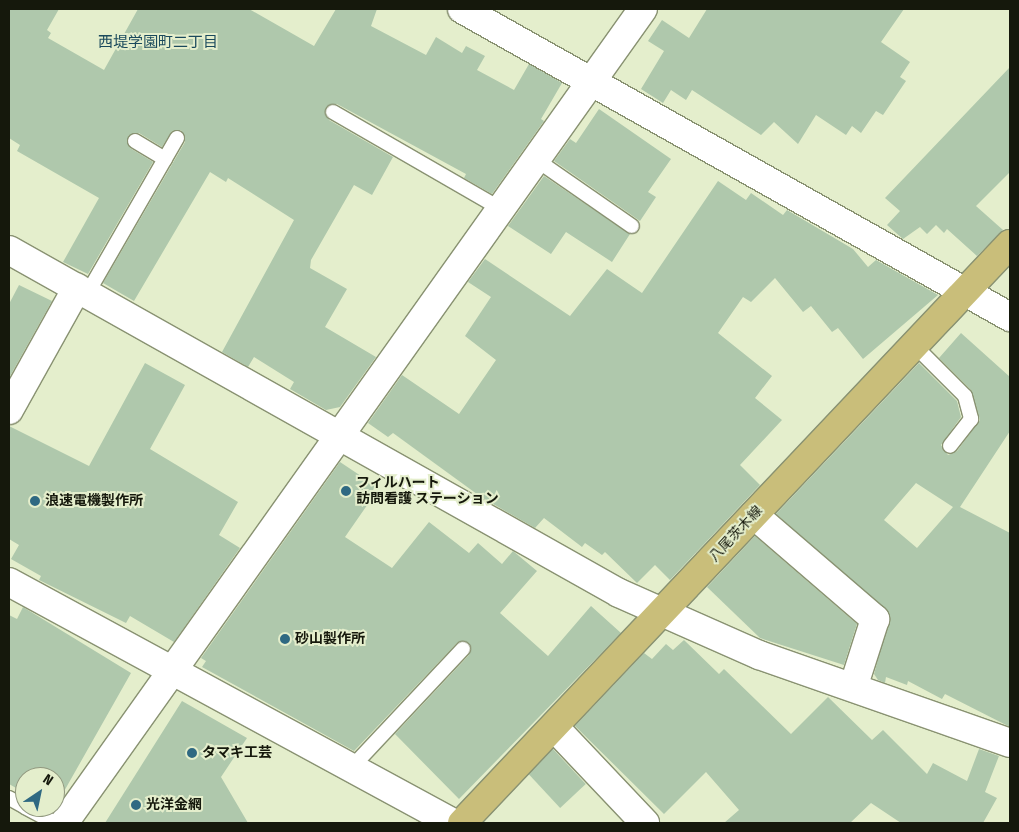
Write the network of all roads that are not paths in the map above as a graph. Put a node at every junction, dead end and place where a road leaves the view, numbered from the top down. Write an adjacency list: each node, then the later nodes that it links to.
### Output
1 (462, 9): 3 (street)
2 (642, 9): 3 (street)
3 (591, 81): 8 (street); 14 (street)
4 (333, 112): 9 (lane)
5 (177, 138): 7 (lane)
6 (135, 141): 7 (lane)
7 (165, 159): 13 (lane)
8 (538, 161): 9 (street); 10 (lane)
9 (503, 210): 18 (street)
10 (632, 226)
11 (1010, 244): 14 (main road, 八尾茨木線)
12 (9, 250): 13 (street)
13 (82, 291): 17 (street); 18 (street)
14 (966, 291): 15 (street); 16 (main road, 八尾茨木線)
15 (1010, 317)
16 (914, 346): 19 (lane); 20 (main road, 八尾茨木線)
17 (9, 410)
18 (342, 434): 22 (street); 24 (street)
19 (950, 446)
20 (754, 515): 22 (main road, 八尾茨木線); 25 (street)
21 (9, 582): 24 (street)
22 (661, 613): 25 (street); 26 (main road, 八尾茨木線)
23 (463, 649): 28 (lane)
24 (174, 672): 28 (street); 31 (street)
25 (854, 685): 27 (street)
26 (555, 728): 33 (main road, 八尾茨木線); 34 (street)
27 (1010, 743)
28 (352, 767): 32 (street)
29 (44, 817): 30 (lane)
30 (55, 823)
31 (64, 823)
32 (453, 823)
33 (462, 823)
34 (645, 823)

